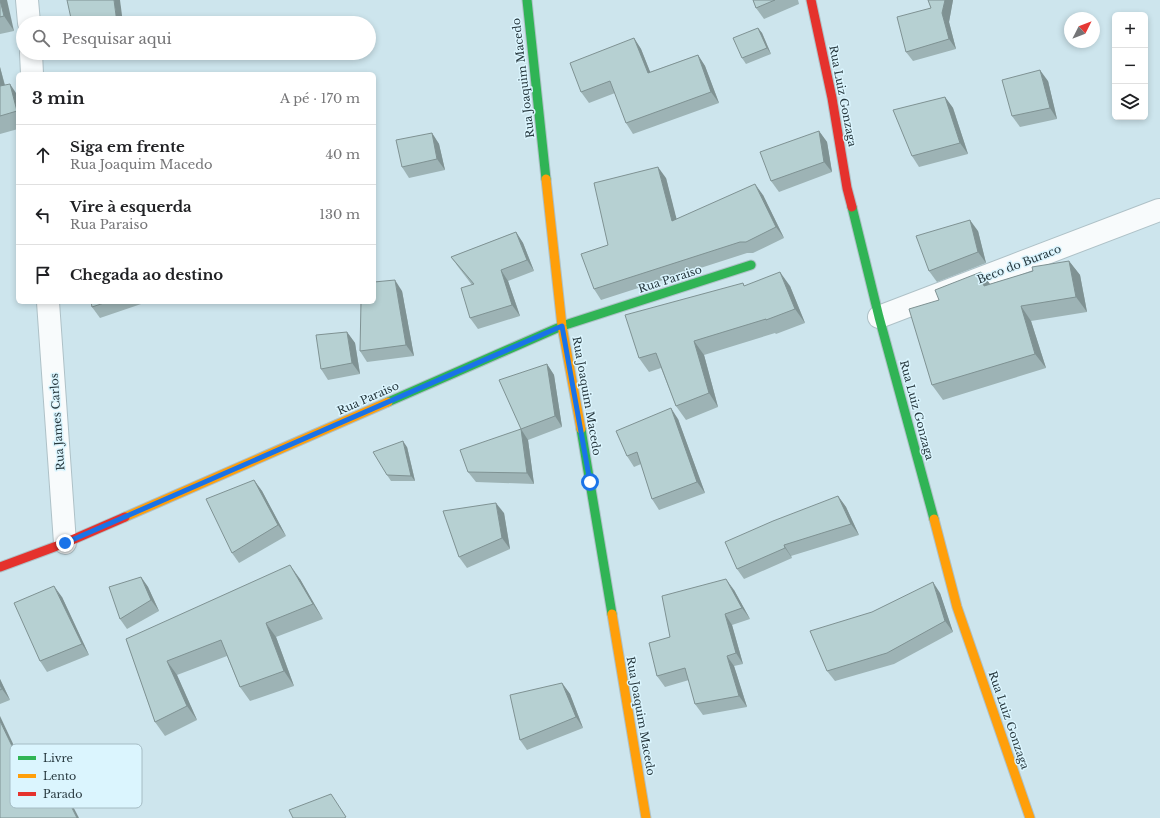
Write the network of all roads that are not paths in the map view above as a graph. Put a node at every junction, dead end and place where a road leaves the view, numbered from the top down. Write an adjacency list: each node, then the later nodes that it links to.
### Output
1 (27, 0): 4 (street)
2 (527, 0): 11 (street, Rua Joaquim Macedo)
3 (811, 0): 10 (street, Rua Luiz Gonzaga)
4 (28, 16)
5 (31, 60): 6 (street)
6 (32, 72)
7 (1159, 210): 10 (street, Beco do Buraco)
8 (750, 265): 11 (street, Rua Paraiso)
9 (48, 304): 12 (street, Rua James Carlos)
10 (879, 318): 15 (street, Rua Luiz Gonzaga)
11 (562, 326): 12 (street, Rua Paraiso); 14 (street, Rua Joaquim Macedo)
12 (65, 543): 13 (street, Rua Paraiso)
13 (0, 567)
14 (646, 818)
15 (1030, 818)

